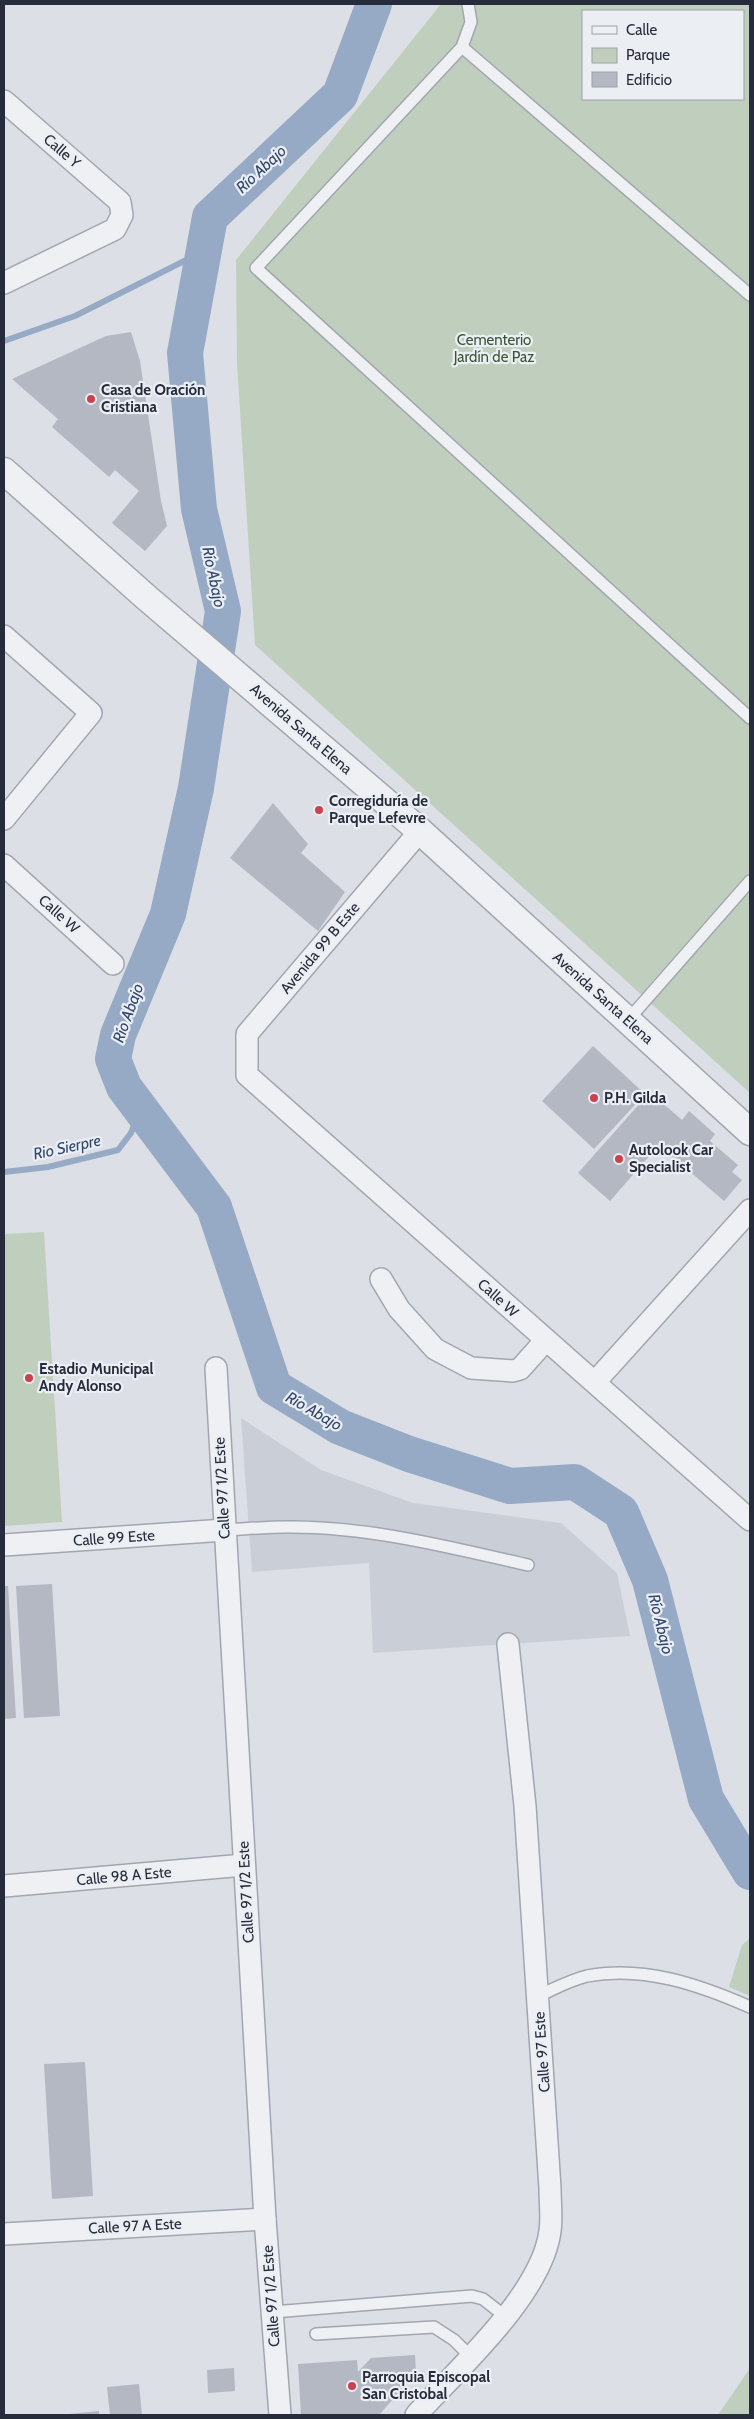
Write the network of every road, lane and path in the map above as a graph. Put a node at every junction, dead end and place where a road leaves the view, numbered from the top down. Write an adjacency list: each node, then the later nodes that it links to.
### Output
1 (468, 4): 2 (lane)
2 (462, 46): 5 (lane); 8 (lane)
3 (4, 101): 4 (street, Calle Y)
4 (4, 283)
5 (750, 295)
6 (4, 471): 10 (street, Avenida Santa Elena)
7 (4, 636): 9 (street)
8 (750, 718)
9 (4, 819)
10 (420, 831): 14 (street, Avenida Santa Elena); 15 (street, Avenida 99 B Este)
11 (4, 865): 13 (street, Calle W)
12 (750, 881): 14 (lane)
13 (113, 964)
14 (628, 1020): 16 (street, Avenida Santa Elena)
15 (247, 1075): 19 (street, Calle W)
16 (750, 1132)
17 (750, 1210): 21 (street)
18 (381, 1279): 19 (street)
19 (546, 1340): 21 (street, Calle W)
20 (216, 1368): 23 (street, Calle 97 1/2 Este)
21 (595, 1382): 22 (street, Calle W)
22 (750, 1520)
23 (225, 1530): 24 (street, Calle 99 Este); 25 (lane); 27 (street, Calle 97 1/2 Este)
24 (4, 1545)
25 (528, 1565)
26 (508, 1644): 29 (street, Calle 97 Este)
27 (244, 1866): 28 (street, Calle 98 A Este); 31 (street, Calle 97 1/2 Este)
28 (4, 1886)
29 (538, 1996): 30 (lane); 34 (street, Calle 97 Este)
30 (750, 2007)
31 (266, 2219): 32 (street, Calle 97 A Este); 33 (street, Calle 97 1/2 Este)
32 (4, 2234)
33 (273, 2312): 34 (lane); 37 (street, Calle 97 1/2 Este)
34 (506, 2317): 36 (street, Calle 97 Este)
35 (316, 2334): 36 (lane)
36 (470, 2356): 38 (street, Calle 97 Este)
37 (280, 2415)
38 (416, 2415)

